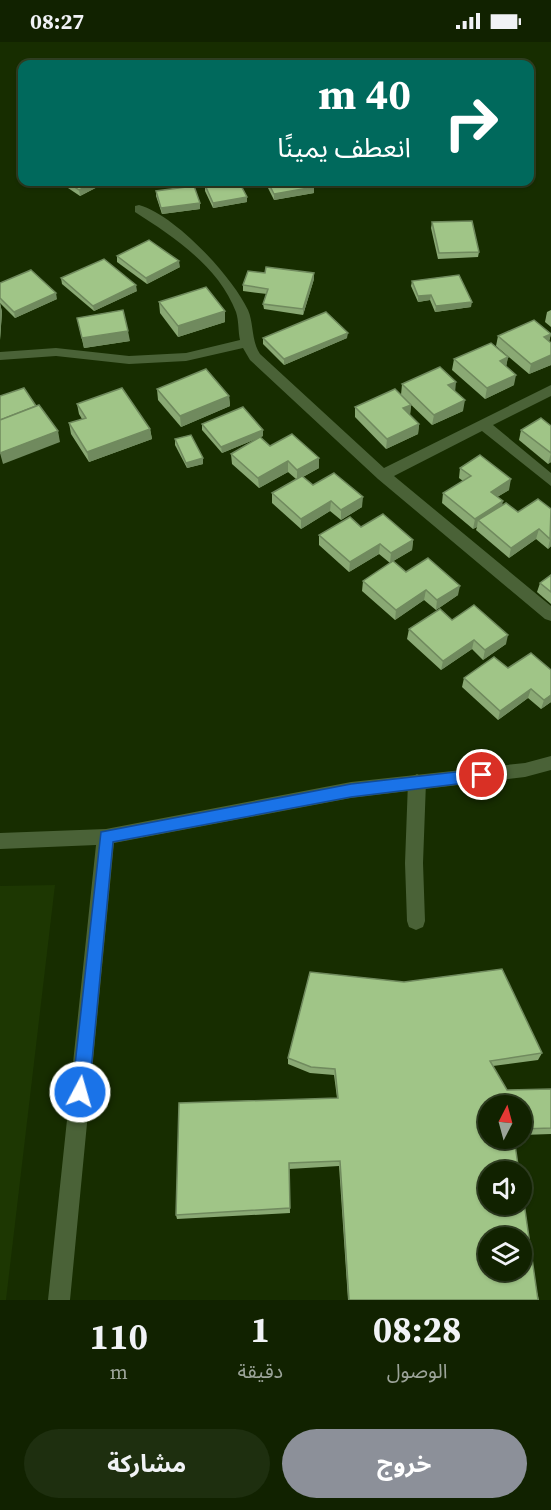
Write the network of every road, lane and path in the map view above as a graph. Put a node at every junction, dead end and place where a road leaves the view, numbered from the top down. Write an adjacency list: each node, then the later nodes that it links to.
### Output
1 (139, 209): 2 (street)
2 (245, 343): 3 (street); 6 (street)
3 (0, 356)
4 (551, 390): 5 (street)
5 (484, 425): 6 (street); 7 (street)
6 (383, 476): 8 (street)
7 (551, 481)
8 (551, 615)
9 (551, 763): 10 (street)
10 (417, 782): 11 (street); 13 (street)
11 (106, 837): 12 (street); 14 (street)
12 (0, 841)
13 (417, 921)
14 (59, 1300)

